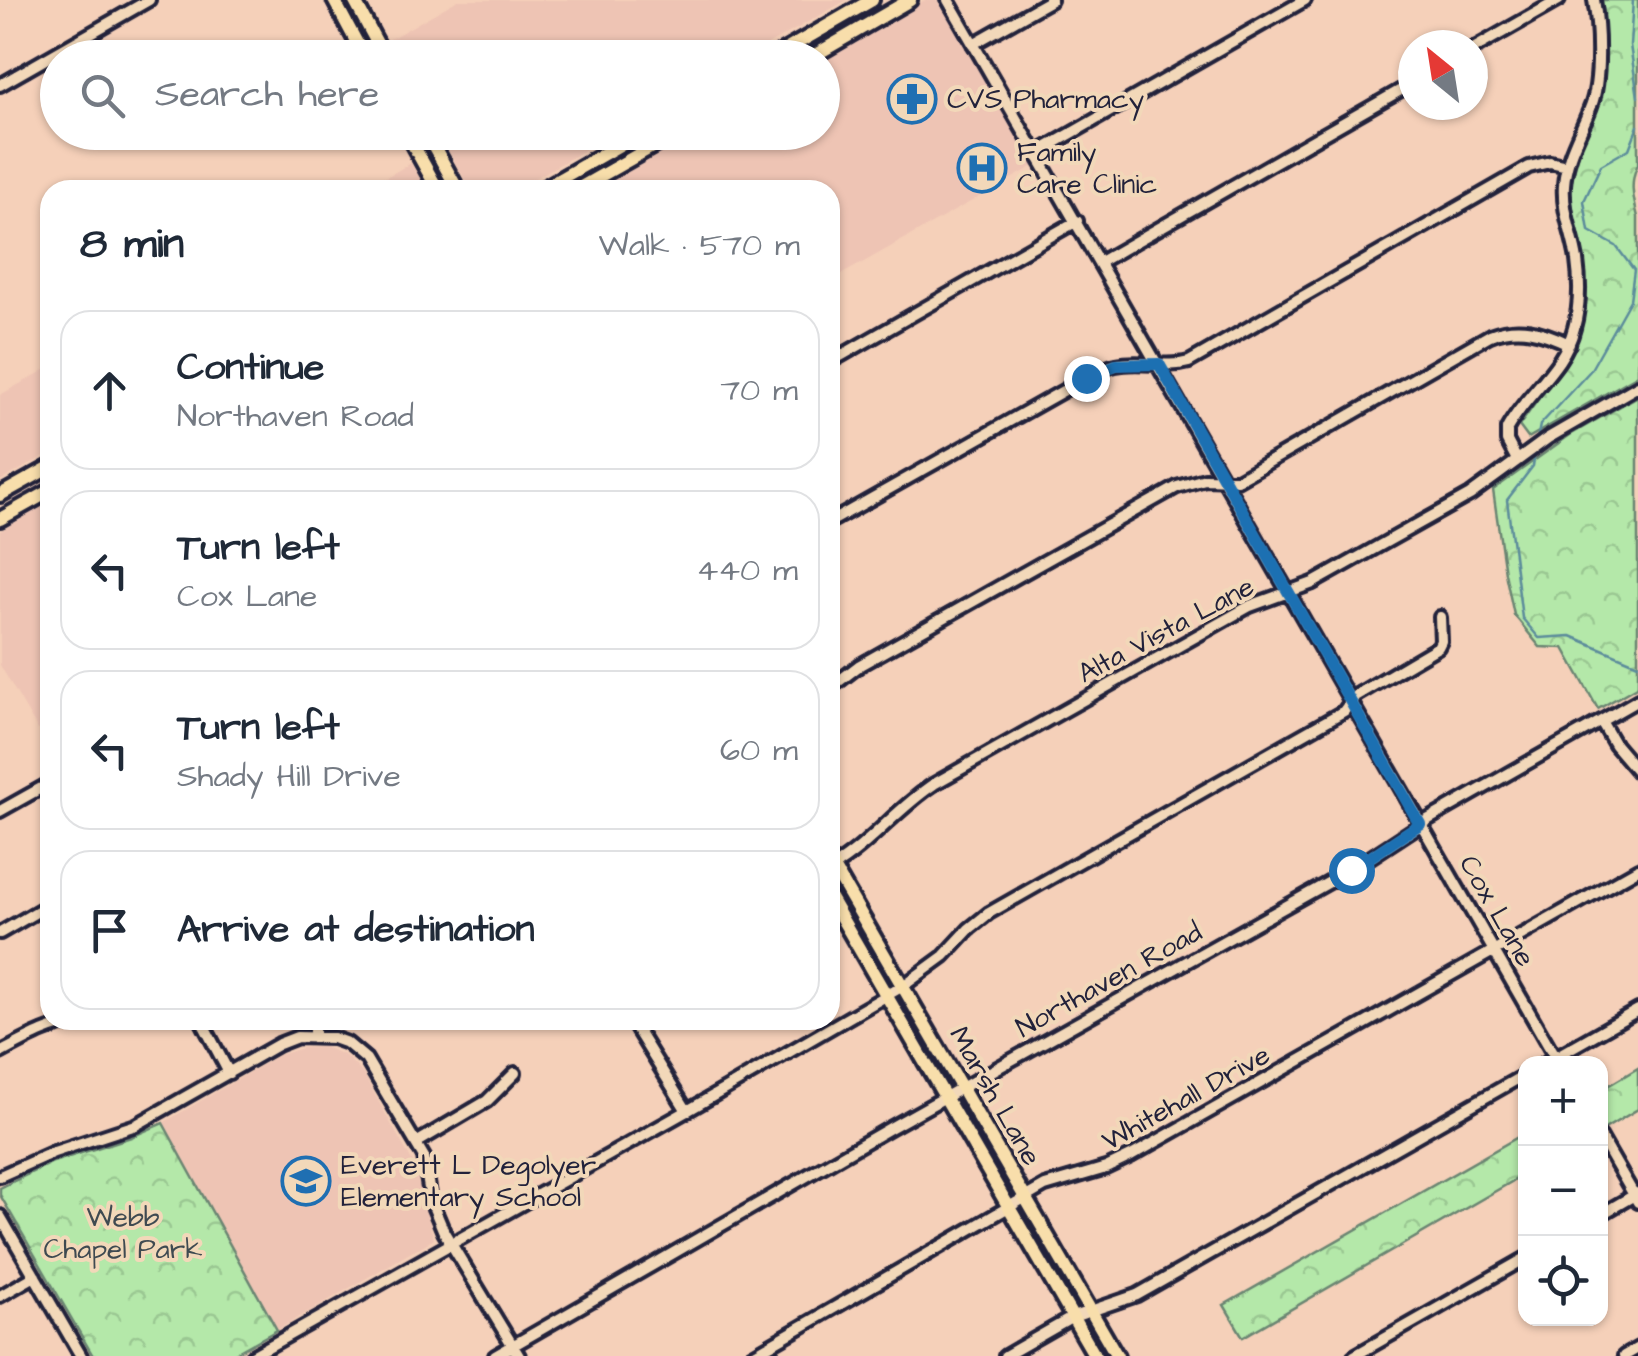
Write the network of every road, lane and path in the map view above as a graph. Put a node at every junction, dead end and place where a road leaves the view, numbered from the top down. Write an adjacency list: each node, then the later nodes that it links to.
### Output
1 (149, 0): 11 (street)
2 (334, 0): 12 (main road)
3 (354, 0): 13 (main road)
4 (872, 0): 14 (main road)
5 (910, 0): 16 (main road)
6 (948, 0): 17 (street, Cox Lane)
7 (1051, 0): 17 (street)
8 (1305, 0): 25 (street)
9 (1559, 0): 15 (street)
10 (1594, 0): 27 (street)
11 (80, 40)
12 (355, 40)
13 (375, 40)
14 (814, 40)
15 (1488, 40)
16 (840, 41)
17 (974, 44): 25 (street, Cox Lane)
18 (40, 63): 19 (street)
19 (0, 86)
20 (1398, 92): 34 (street)
21 (416, 150): 29 (main road)
22 (436, 150): 30 (main road)
23 (611, 150): 26 (main road)
24 (647, 150): 28 (main road)
25 (1038, 153): 33 (street, Cox Lane)
26 (603, 155): 28 (main road); 31 (main road)
27 (1566, 166): 35 (street); 37 (street)
28 (612, 170): 32 (main road)
29 (432, 180)
30 (452, 180)
31 (559, 180)
32 (594, 180)
33 (1077, 221): 34 (street, Cox Lane); 36 (street)
34 (1100, 262): 37 (street, Cox Lane)
35 (1568, 344): 39 (street); 41 (street)
36 (840, 356)
37 (1159, 364): 41 (street, Cox Lane); 44 (street)
38 (1638, 386): 39 (street, Alta Vista Lane)
39 (1520, 458): 46 (street, Alta Vista Lane)
40 (40, 473): 42 (main road)
41 (1225, 480): 46 (street, Cox Lane); 48 (street)
42 (0, 495)
43 (40, 497): 45 (main road)
44 (840, 516)
45 (0, 519)
46 (1289, 592): 50 (street, Cox Lane); 56 (street, Alta Vista Lane)
47 (1440, 618): 50 (street)
48 (840, 680)
49 (1638, 700): 51 (street, Northaven Road)
50 (1351, 701): 55 (street, Cox Lane); 63 (street)
51 (1602, 721): 52 (street); 55 (street, Northaven Road)
52 (1638, 772)
53 (40, 789): 54 (street)
54 (0, 811)
55 (1420, 824): 62 (street, Cox Lane); 79 (street, Northaven Road)
56 (840, 860)
57 (1638, 869): 62 (street, Whitehall Drive)
58 (840, 881): 63 (main road, Marsh Lane)
59 (40, 910): 61 (street)
60 (840, 915): 64 (main road, Marsh Lane)
61 (0, 933)
62 (1494, 950): 74 (street, Cox Lane); 86 (street, Whitehall Drive)
63 (903, 986): 64 (street); 79 (main road, Marsh Lane)
64 (886, 995): 66 (street); 80 (main road, Marsh Lane)
65 (1638, 1010): 75 (street)
66 (840, 1022)
67 (42, 1030): 73 (street)
68 (207, 1030): 77 (street)
69 (314, 1030): 72 (street)
70 (638, 1030): 81 (street)
71 (826, 1030): 81 (street)
72 (314, 1037): 77 (street); 82 (street)
73 (0, 1054)
74 (1555, 1056)
75 (1563, 1056)
76 (515, 1073): 82 (street)
77 (228, 1074): 84 (street)
78 (1518, 1079): 94 (street)
79 (961, 1088): 80 (street, Northaven Road); 86 (main road, Marsh Lane)
80 (946, 1097): 87 (main road, Marsh Lane); 97 (street, Northaven Road)
81 (686, 1111): 90 (street)
82 (416, 1143): 90 (street)
83 (1606, 1146): 85 (street)
84 (0, 1176)
85 (1637, 1197): 88 (street)
86 (1025, 1198): 87 (street, Whitehall Drive); 94 (main road, Marsh Lane)
87 (1009, 1207): 95 (main road, Marsh Lane); 101 (street, Whitehall Drive)
88 (1608, 1211)
89 (0, 1216): 92 (street)
90 (450, 1243): 97 (street); 99 (street)
91 (1518, 1263): 105 (street)
92 (34, 1276): 93 (street); 98 (street)
93 (0, 1296)
94 (1090, 1310): 95 (street); 104 (main road, Marsh Lane)
95 (1073, 1317): 102 (street); 103 (main road, Marsh Lane)
96 (1638, 1348): 106 (street)
97 (516, 1351): 100 (street, Northaven Road)
98 (81, 1356)
99 (252, 1356)
100 (495, 1356)
101 (752, 1356)
102 (1005, 1356)
103 (1096, 1356)
104 (1116, 1356)
105 (1354, 1356)
106 (1624, 1356)

